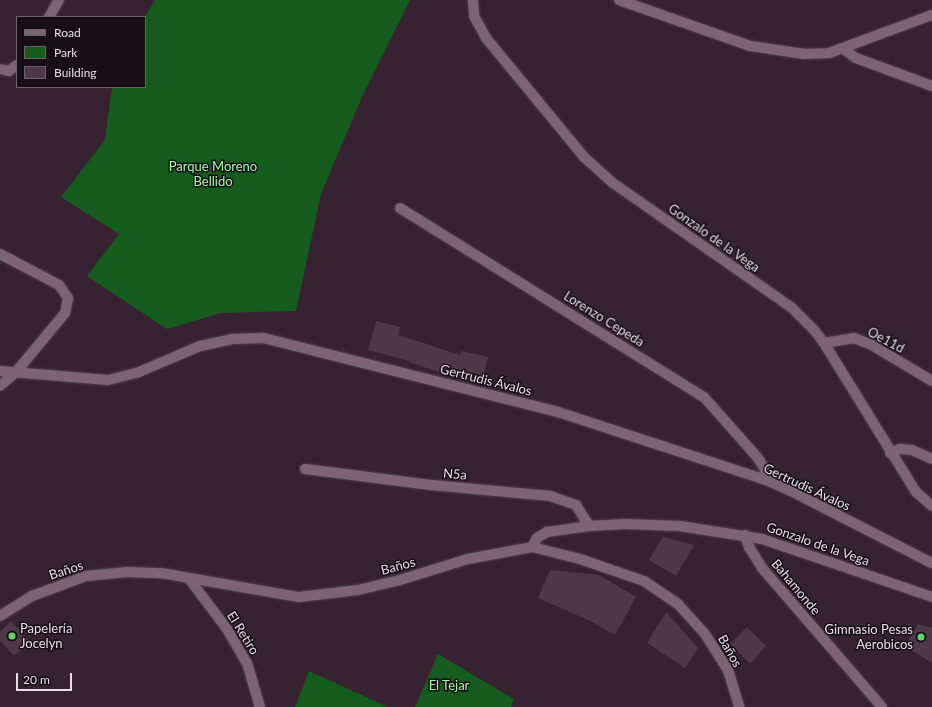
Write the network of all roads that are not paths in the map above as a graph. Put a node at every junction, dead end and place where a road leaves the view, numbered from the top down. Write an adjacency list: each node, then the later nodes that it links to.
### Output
1 (59, 0): 5 (street)
2 (473, 0): 12 (street, Gonzalo de la Vega)
3 (619, 0): 6 (street)
4 (932, 15): 6 (street)
5 (50, 16)
6 (842, 48): 9 (street)
7 (16, 66): 8 (street)
8 (0, 69)
9 (932, 86)
10 (400, 208): 20 (street, Lorenzo Cepeda)
11 (0, 254): 14 (street)
12 (824, 343): 15 (street, Oe11d); 17 (street, Gonzalo de la Vega)
13 (0, 371): 14 (street, Gertrudis Ávalos)
14 (16, 372): 16 (street); 20 (street, Gertrudis Ávalos)
15 (932, 381)
16 (0, 386)
17 (890, 453): 18 (street); 21 (street, Gonzalo de la Vega)
18 (932, 459)
19 (305, 469): 22 (street, N5a)
20 (766, 480): 25 (street, Gertrudis Ávalos)
21 (932, 506)
22 (589, 526): 23 (street, Gonzalo de la Vega); 24 (street, Gonzalo de la Vega)
23 (745, 535): 27 (street, Gonzalo de la Vega); 31 (street, Bahamonde)
24 (532, 547): 26 (street, Baños); 30 (street, Baños)
25 (932, 563)
26 (190, 580): 28 (street, Baños); 29 (street, El Retiro)
27 (932, 597)
28 (0, 616)
29 (260, 707)
30 (739, 707)
31 (882, 707)

